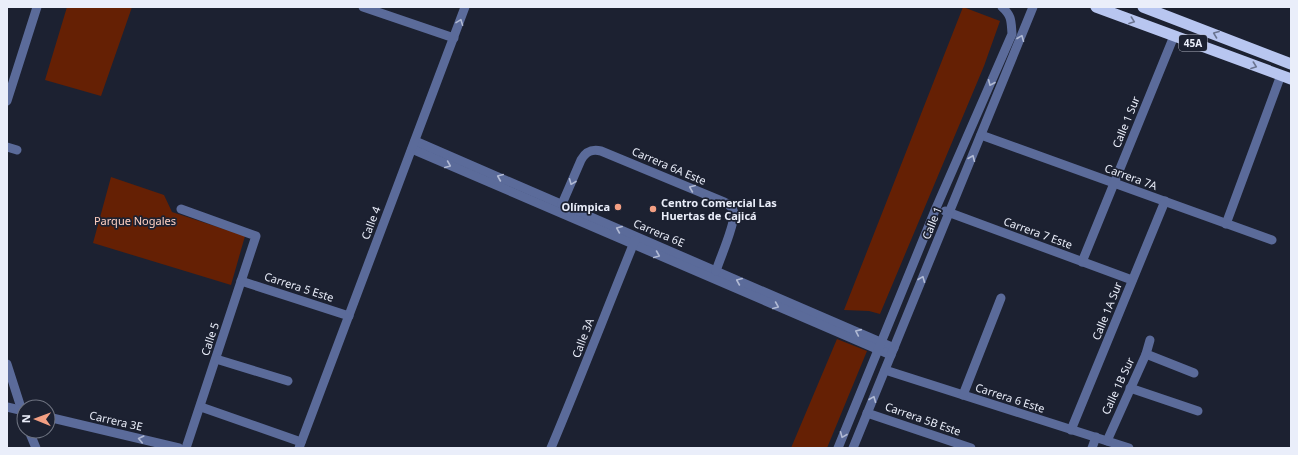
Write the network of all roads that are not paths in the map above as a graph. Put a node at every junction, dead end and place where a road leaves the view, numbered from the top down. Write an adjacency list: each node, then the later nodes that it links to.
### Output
1 (37, 7): 12 (street)
2 (363, 7): 9 (street)
3 (465, 7): 9 (street, Calle 4, one-way to 3)
4 (1002, 7): 20 (street, Calle 1, one-way to 20)
5 (1033, 7): 13 (street, Calle 1, one-way to 5)
6 (1096, 7): 8 (highway, 45A, one-way to 8)
7 (1143, 7): 10 (highway, 45A, one-way to 7)
8 (1174, 36): 11 (highway, 45A, one-way to 11); 17 (street, Calle 1 Sur)
9 (454, 38): 14 (street, Calle 4)
10 (1291, 64)
11 (1286, 77): 23 (street)
12 (7, 101)
13 (981, 135): 17 (street, Carrera 7A); 22 (street, Calle 1, one-way to 13)
14 (413, 145): 19 (street, Carrera 6E, one-way to 14); 25 (street, Carrera 6E, one-way to 25); 31 (street, Calle 4)
15 (7, 147): 16 (street)
16 (17, 150)
17 (1114, 184): 18 (street, Carrera 7A); 26 (street, Calle 1 Sur)
18 (1165, 202): 23 (street, Carrera 7A); 28 (street, Calle 1A Sur)
19 (562, 204): 25 (street, Carrera 6E, one-way to 19); 27 (street, Carrera 6A Este, one-way to 19)
20 (936, 208): 22 (street, Carrera 7 Este); 33 (street, Calle 1)
21 (181, 209): 29 (street, Calle 5)
22 (949, 213): 26 (street, Carrera 7 Este); 34 (street, Calle 1, one-way to 22)
23 (1226, 224): 24 (street, Carrera 7A)
24 (1272, 240)
25 (635, 241): 27 (street, Carrera 6E); 33 (street, Carrera 6E, one-way to 33); 55 (street, Calle 3A)
26 (1082, 262): 28 (street, Carrera 7 Este)
27 (716, 271): 33 (street, Carrera 6E, one-way to 27)
28 (1132, 280): 48 (street, Calle 1A Sur)
29 (242, 281): 31 (street, Carrera 5 Este); 36 (street, Calle 5)
30 (1001, 298): 42 (street)
31 (349, 316): 51 (street, Calle 4)
32 (1150, 340): 35 (street, Calle 1B Sur)
33 (879, 346): 34 (street, Carrera 6E); 56 (street, Calle 1, one-way to 56)
34 (892, 352): 38 (street, Calle 1)
35 (1146, 354): 39 (street); 41 (street, Calle 1B Sur)
36 (216, 359): 40 (street); 44 (street, Calle 5)
37 (7, 364): 43 (street)
38 (885, 370): 42 (street, Carrera 6 Este); 46 (street, Calle 1, one-way to 38)
39 (1194, 373)
40 (288, 381)
41 (1130, 388): 45 (street); 50 (street, Calle 1B Sur)
42 (963, 395): 48 (street, Carrera 6 Este)
43 (18, 399)
44 (201, 407): 51 (street); 54 (street, Calle 5)
45 (1198, 411)
46 (867, 413): 52 (street, Calle 1); 57 (street, Carrera 5B Este)
47 (56, 419): 53 (street, Carrera 3E, one-way to 47)
48 (1072, 430): 49 (street, Carrera 6 Este)
49 (1096, 437): 50 (street, Carrera 6 Este); 58 (street)
50 (1107, 441): 59 (street, Carrera 6 Este)
51 (300, 445)
52 (856, 447)
53 (179, 448)
54 (186, 448)
55 (551, 448)
56 (838, 448)
57 (971, 448)
58 (1092, 448)
59 (1129, 448)

